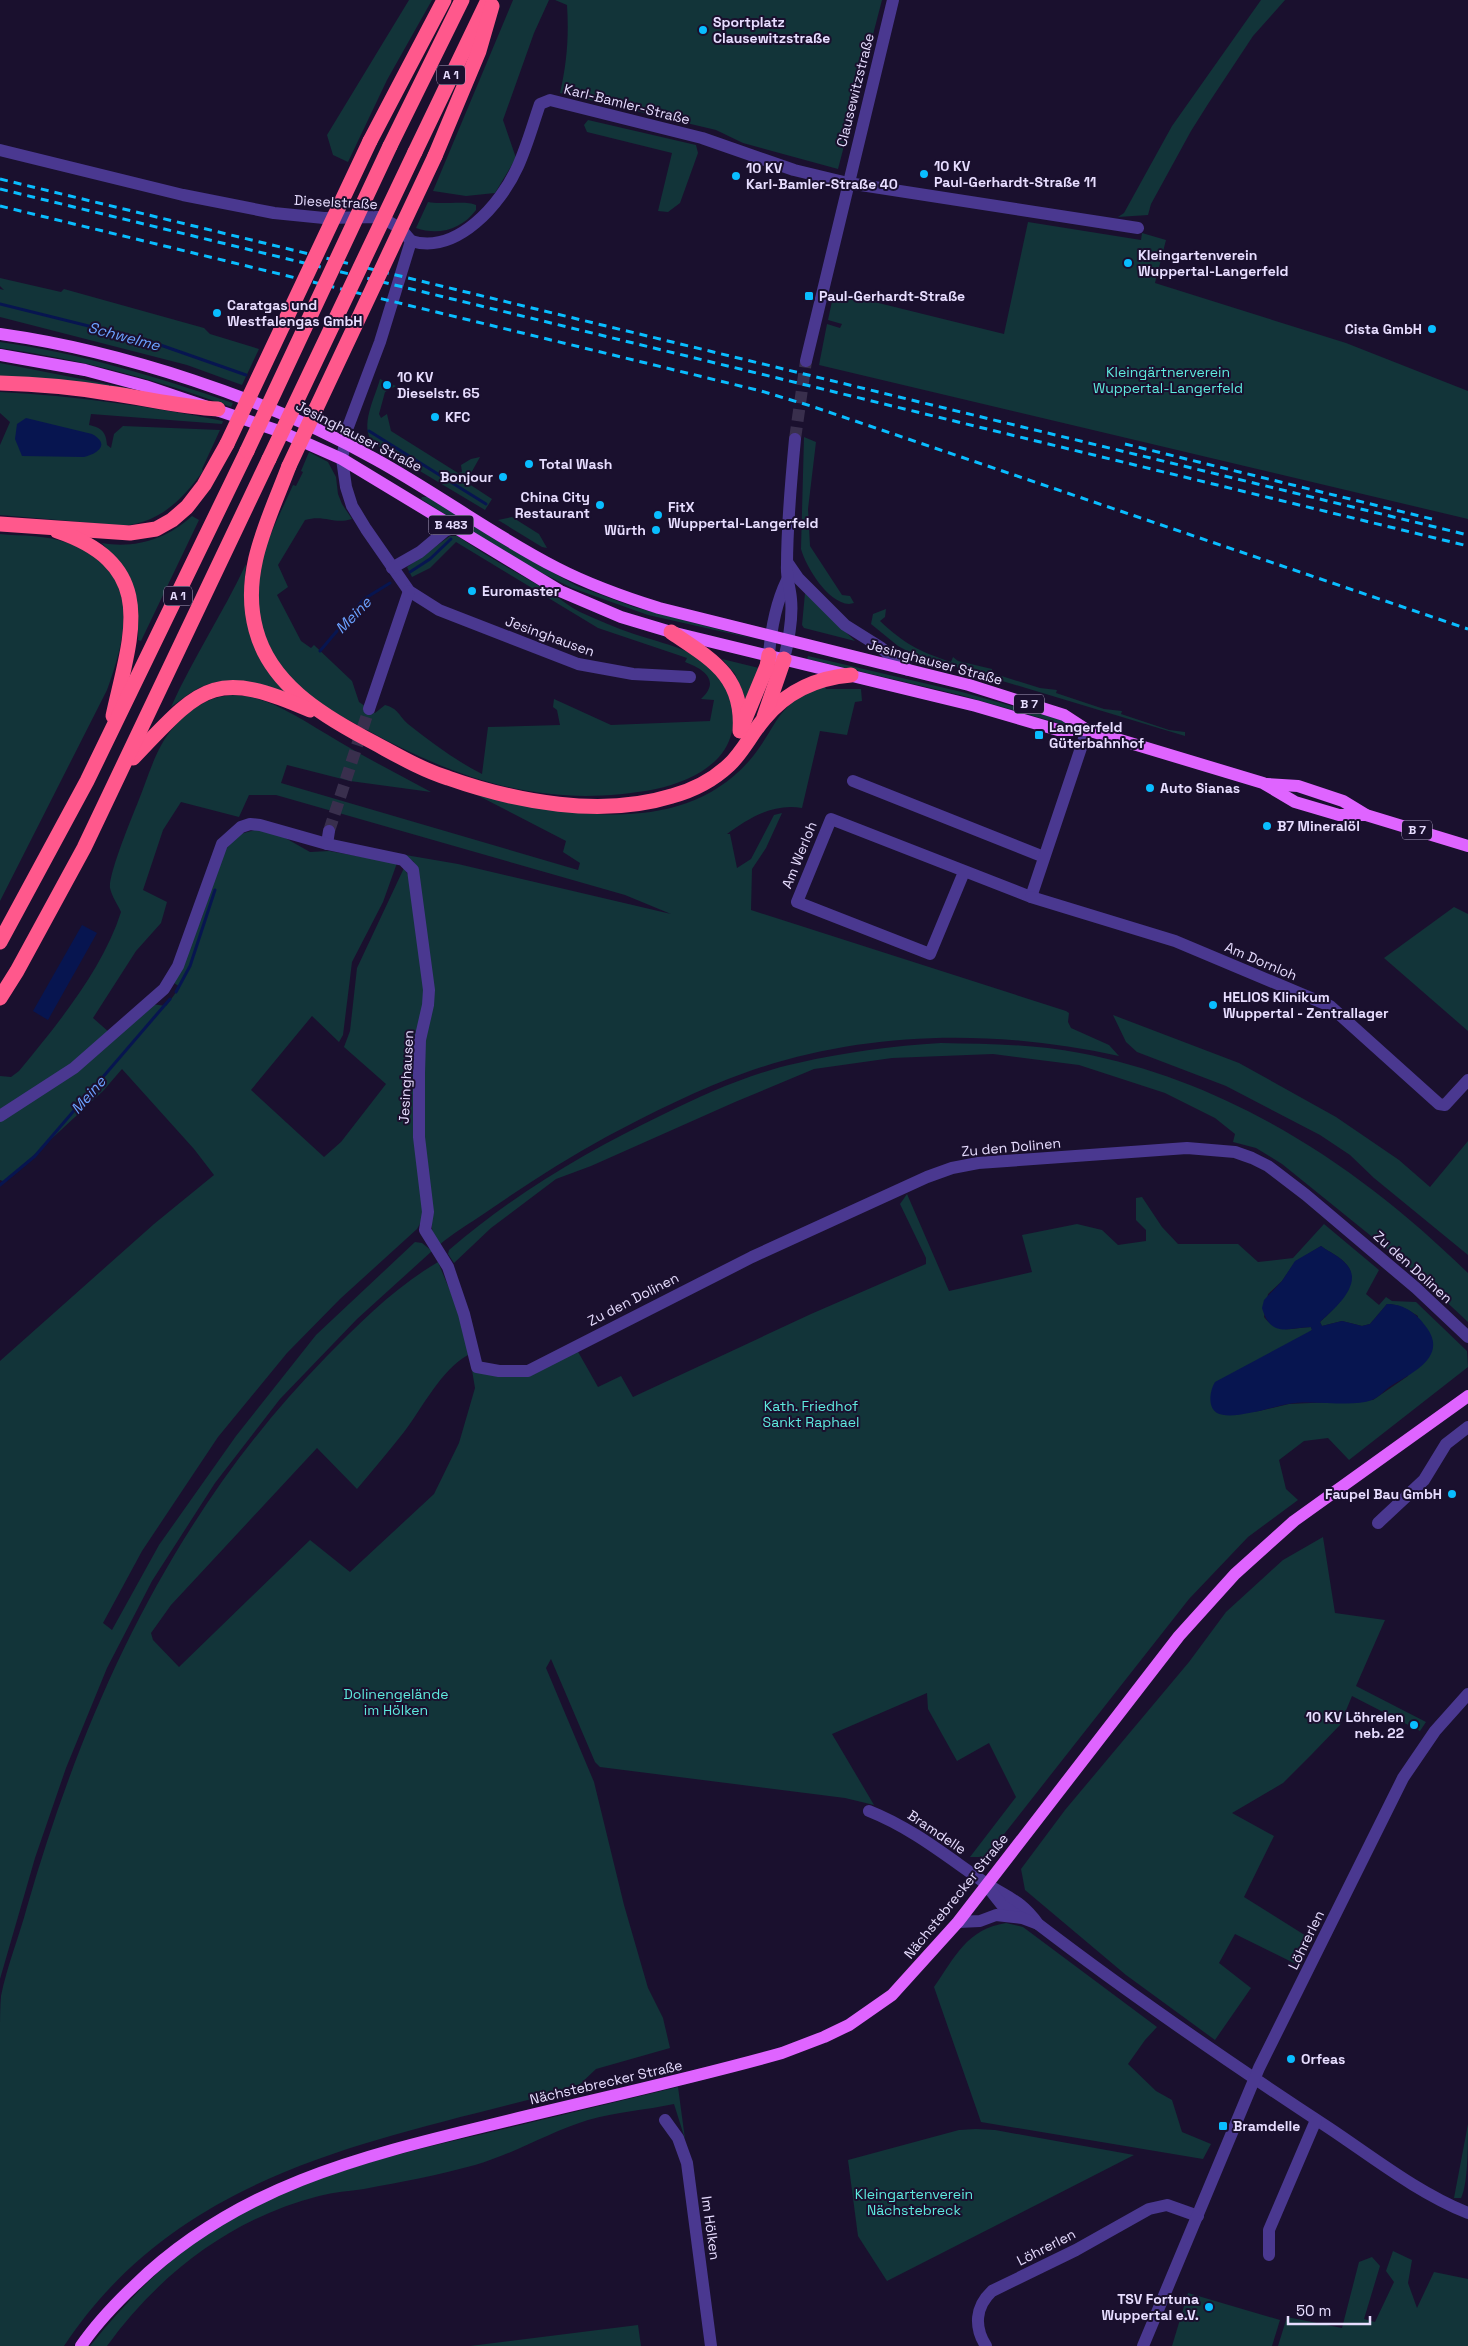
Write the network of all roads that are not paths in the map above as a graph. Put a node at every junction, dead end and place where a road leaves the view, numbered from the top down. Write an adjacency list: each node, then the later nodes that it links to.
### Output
1 (444, 0): 20 (highway, bridge)
2 (462, 0): 37 (highway, A 1, bridge)
3 (488, 0): 39 (highway, A 1, bridge)
4 (494, 0): 34 (highway, A 1, bridge)
5 (893, 0): 7 (street, Clausewitzstraße)
6 (0, 150): 9 (street, Dieselstraße)
7 (848, 183): 8 (street); 9 (street, Karl-Bamler-Straße); 12 (street, Clausewitzstraße)
8 (1138, 228)
9 (411, 241): 16 (street)
10 (0, 334): 16 (main road, Jesinghauser Straße / B 483)
11 (0, 355): 14 (main road, Jesinghauser Straße / B 483)
12 (806, 361)
13 (0, 384): 14 (highway)
14 (218, 409): 17 (main road, Jesinghauser Straße / B 483)
15 (795, 439): 21 (street)
16 (345, 444): 17 (street); 26 (main road, Jesinghauser Straße / B 483)
17 (342, 459): 19 (main road, Jesinghauser Straße / B 483); 22 (street, Jesinghausen)
18 (0, 524): 20 (highway)
19 (455, 527): 22 (street); 25 (main road, Jesinghauser Straße / B 483)
20 (46, 528): 37 (highway)
21 (787, 562): 23 (street); 29 (street)
22 (392, 568): 24 (street, Jesinghausen)
23 (787, 580): 26 (street); 27 (street)
24 (409, 591): 31 (street, Jesinghausen); 32 (street)
25 (671, 632): 28 (main road, Jesinghauser Straße / B 483); 36 (highway)
26 (771, 636): 27 (main road, Jesinghauser Straße / B 7); 28 (street)
27 (788, 640): 28 (street); 29 (main road, Jesinghauser Straße / B 7)
28 (776, 657): 30 (main road, Jesinghauser Straße / B 7); 33 (highway); 36 (highway)
29 (908, 670): 35 (main road, Jesinghauser Straße / B 7)
30 (851, 675): 33 (highway); 35 (main road, Jesinghauser Straße / B 7)
31 (690, 677)
32 (369, 709)
33 (764, 719): 38 (highway)
34 (340, 724): 38 (highway); 39 (highway)
35 (1087, 730): 43 (main road, Jesinghauser Straße / B 7); 44 (street)
36 (740, 731): 38 (highway)
37 (108, 740): 47 (highway, A 1)
38 (731, 763)
39 (124, 768): 48 (highway, A 1)
40 (853, 781): 44 (street)
41 (329, 831): 42 (street)
42 (327, 844): 50 (street, Jesinghausen); 52 (street, Jesinghausen)
43 (1468, 846)
44 (1044, 857): 46 (street)
45 (964, 872): 45 (street, Am Werloh); 46 (street, Am Werloh)
46 (1030, 897): 49 (street, Am Dornloh)
47 (0, 942)
48 (0, 998)
49 (1468, 1080)
50 (0, 1116)
51 (1468, 1337): 52 (street, Zu den Dolinen)
52 (477, 1367)
53 (1468, 1396): 58 (main road, Nächstebrecker Straße)
54 (1468, 1427): 55 (street)
55 (1378, 1523)
56 (1468, 1694): 62 (street, Löhrerlen)
57 (869, 1811): 58 (street, Bramdelle)
58 (986, 1884): 59 (street, Bramdelle); 60 (main road, Nächstebrecker Straße); 61 (street, Bramdelle)
59 (1022, 1918): 60 (street, Bramdelle); 61 (street, Bramdelle)
60 (958, 1922): 68 (main road, Nächstebrecker Straße)
61 (1038, 1924): 62 (street, Bramdelle)
62 (1254, 2079): 64 (street, Bramdelle); 66 (street, Löhrerlen)
63 (665, 2120): 69 (street, Im Hölken)
64 (1316, 2120): 65 (street, Bramdelle); 67 (street)
65 (1468, 2213)
66 (1198, 2216): 70 (street, Löhrerlen); 71 (street, Löhrerlen)
67 (1269, 2255)
68 (81, 2346)
69 (711, 2346)
70 (986, 2346)
71 (1143, 2346)

